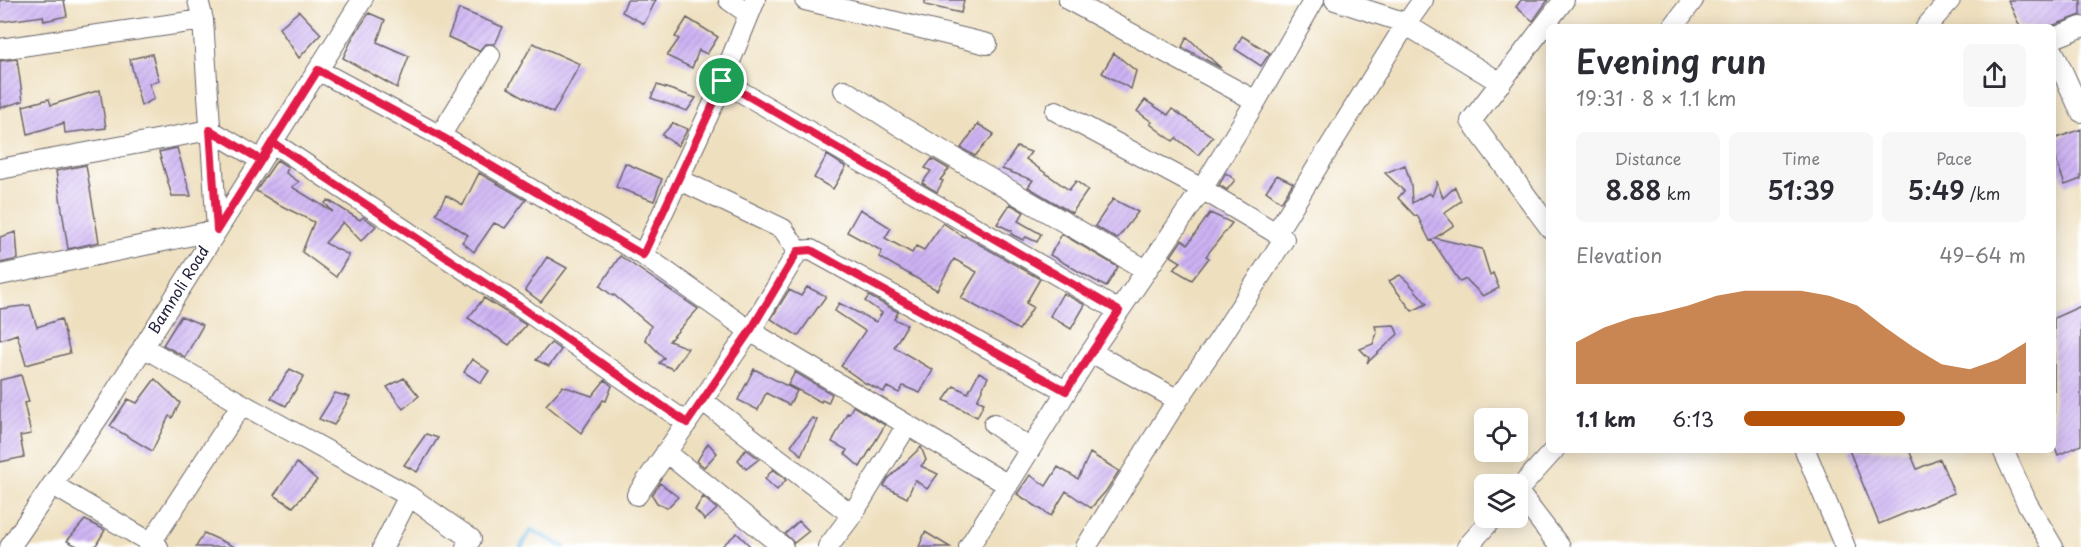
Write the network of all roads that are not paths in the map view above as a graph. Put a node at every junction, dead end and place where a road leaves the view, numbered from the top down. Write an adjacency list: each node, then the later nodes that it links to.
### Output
1 (198, 0): 13 (street)
2 (362, 0): 23 (street, Bamnoli Road)
3 (729, 0): 12 (street)
4 (805, 0): 19 (street)
5 (1069, 0): 27 (street)
6 (1314, 0): 27 (street)
7 (1338, 0): 14 (street)
8 (1423, 0): 14 (street)
9 (1564, 0): 25 (street)
10 (1693, 0): 15 (street)
11 (1950, 0): 16 (street)
12 (752, 7): 24 (street)
13 (203, 20): 20 (street); 30 (street)
14 (1406, 24): 25 (street); 39 (street)
15 (1675, 24)
16 (1929, 24)
17 (2081, 27): 18 (street)
18 (2056, 37)
19 (987, 44)
20 (0, 49)
21 (490, 55): 31 (street)
22 (2056, 57): 29 (street)
23 (318, 70): 31 (street); 32 (street, Bamnoli Road)
24 (722, 81): 35 (street); 44 (street)
25 (1501, 82): 37 (street)
26 (844, 90): 42 (street)
27 (1256, 101): 36 (street)
28 (1056, 111): 36 (street)
29 (2081, 112)
30 (210, 130): 33 (street); 34 (street); 38 (street)
31 (440, 136): 41 (street)
32 (272, 142): 33 (street, Bamnoli Road); 52 (street)
33 (261, 160): 38 (street, Bamnoli Road)
34 (0, 169)
35 (678, 179): 40 (street); 41 (street)
36 (1202, 189): 39 (street); 42 (street)
37 (1546, 223)
38 (217, 230): 43 (street); 46 (street, Bamnoli Road)
39 (1276, 233): 50 (street)
40 (798, 251): 45 (street); 48 (street)
41 (643, 255): 45 (street)
42 (1146, 270): 44 (street)
43 (0, 275)
44 (1119, 311): 47 (street)
45 (750, 331): 49 (street); 54 (street)
46 (143, 347): 51 (street); 61 (street, Bamnoli Road)
47 (1091, 352): 48 (street); 50 (street)
48 (1066, 391): 55 (street)
49 (702, 400): 52 (street); 66 (street)
50 (1178, 400): 75 (street)
51 (242, 404): 64 (street); 68 (street)
52 (687, 423): 56 (street)
53 (994, 424): 55 (street)
54 (907, 425): 62 (street); 66 (street)
55 (1030, 449): 62 (street)
56 (666, 452): 63 (street); 72 (street)
57 (1551, 453): 60 (street)
58 (1806, 453): 78 (street)
59 (2004, 453): 79 (street)
60 (1528, 480)
61 (53, 484): 68 (street); 69 (street, Bamnoli Road)
62 (1008, 485): 74 (street)
63 (637, 495)
64 (409, 496): 70 (street); 71 (street)
65 (1528, 504): 77 (street)
66 (852, 515): 73 (street)
67 (1484, 528): 76 (street)
68 (152, 546)
69 (10, 547)
70 (383, 547)
71 (466, 547)
72 (783, 547)
73 (828, 547)
74 (969, 547)
75 (1086, 547)
76 (1467, 547)
77 (1560, 547)
78 (1845, 547)
79 (2053, 547)

